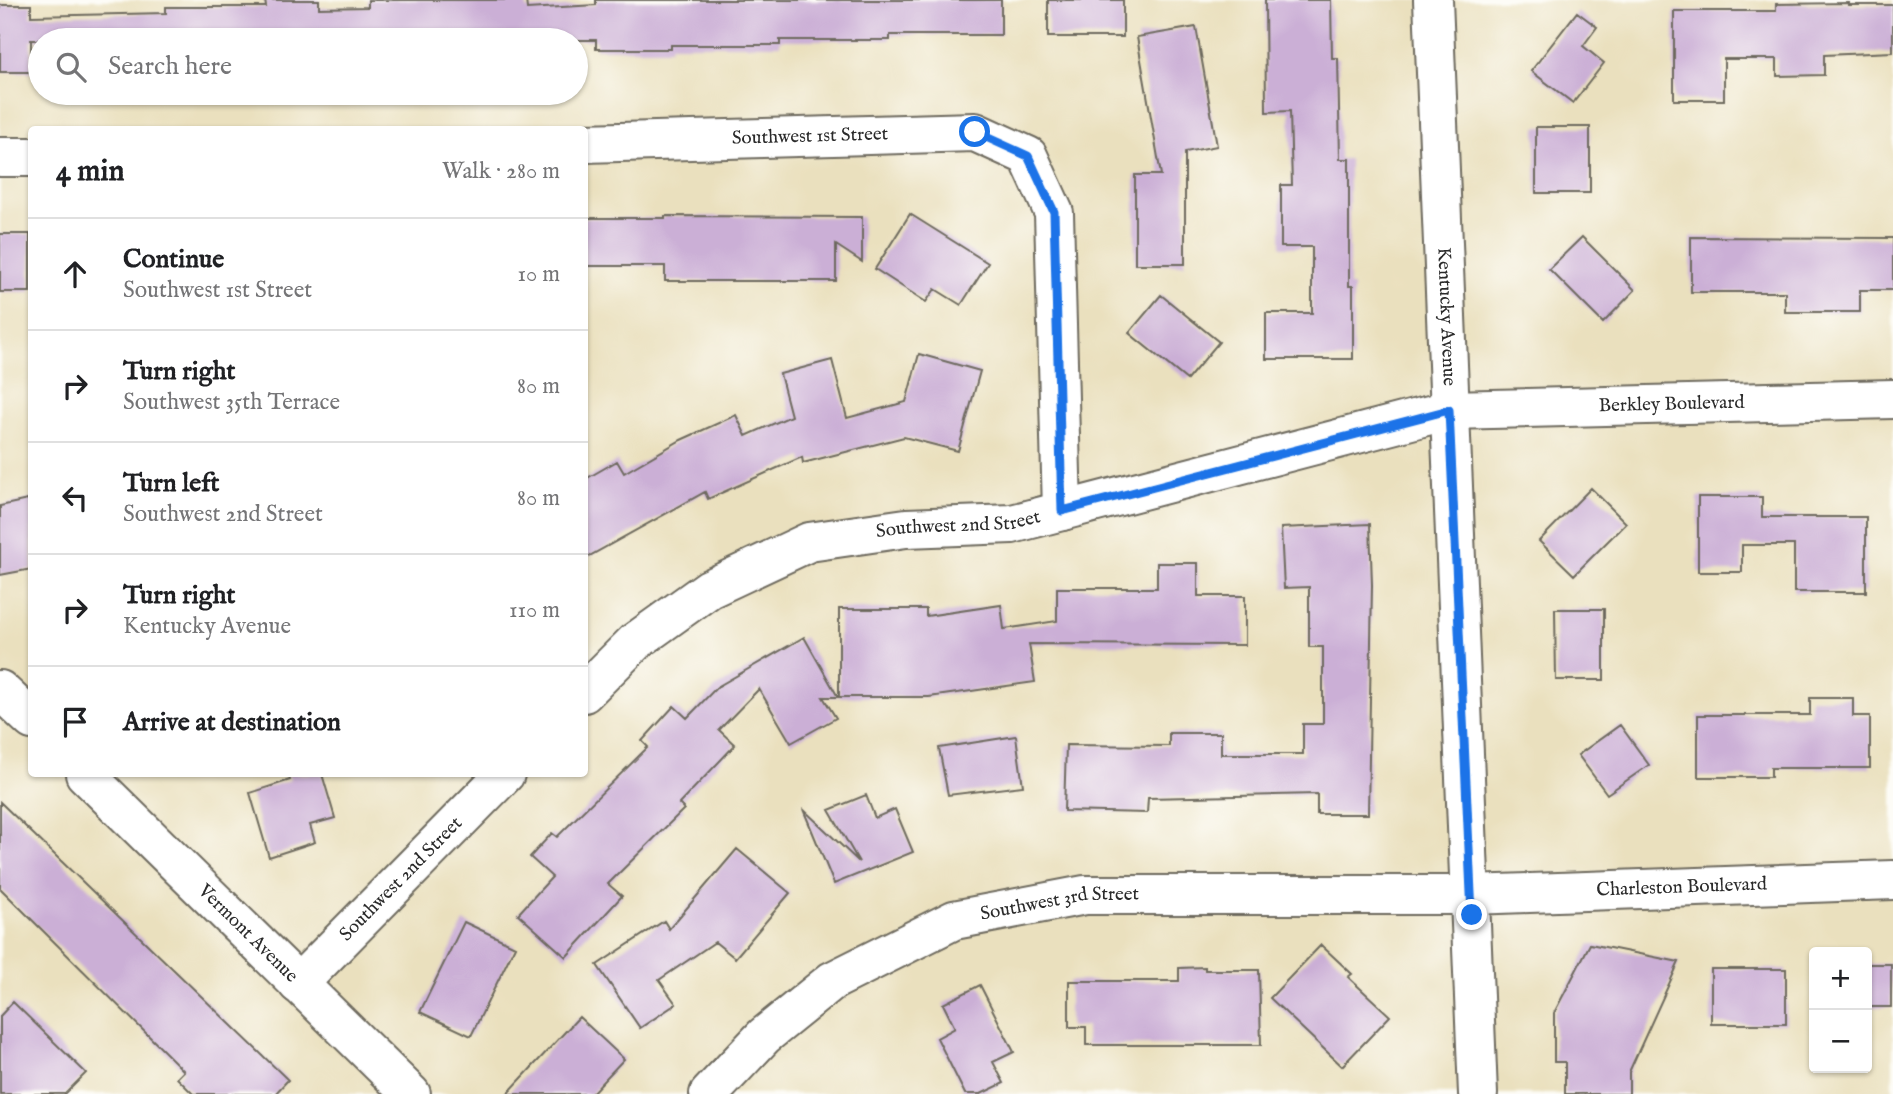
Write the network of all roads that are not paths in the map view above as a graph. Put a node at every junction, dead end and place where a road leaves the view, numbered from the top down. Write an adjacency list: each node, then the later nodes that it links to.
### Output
1 (1433, 0): 6 (street, Kentucky Avenue)
2 (588, 143): 7 (street, Southwest 1st Street)
3 (0, 157): 4 (street)
4 (28, 157)
5 (1893, 399): 6 (street, Berkley Boulevard)
6 (1449, 410): 7 (street, Southwest 2nd Street); 12 (street, Kentucky Avenue)
7 (1062, 511): 8 (street, Southwest 2nd Street)
8 (588, 689)
9 (88, 777): 13 (street, Vermont Avenue)
10 (502, 777): 13 (street, Southwest 2nd Street)
11 (1893, 880): 12 (street, Charleston Boulevard)
12 (1471, 895): 15 (street, Southwest 3rd Street); 16 (street, Kentucky Avenue)
13 (298, 984): 14 (street, Vermont Avenue)
14 (411, 1094)
15 (709, 1094)
16 (1478, 1094)

